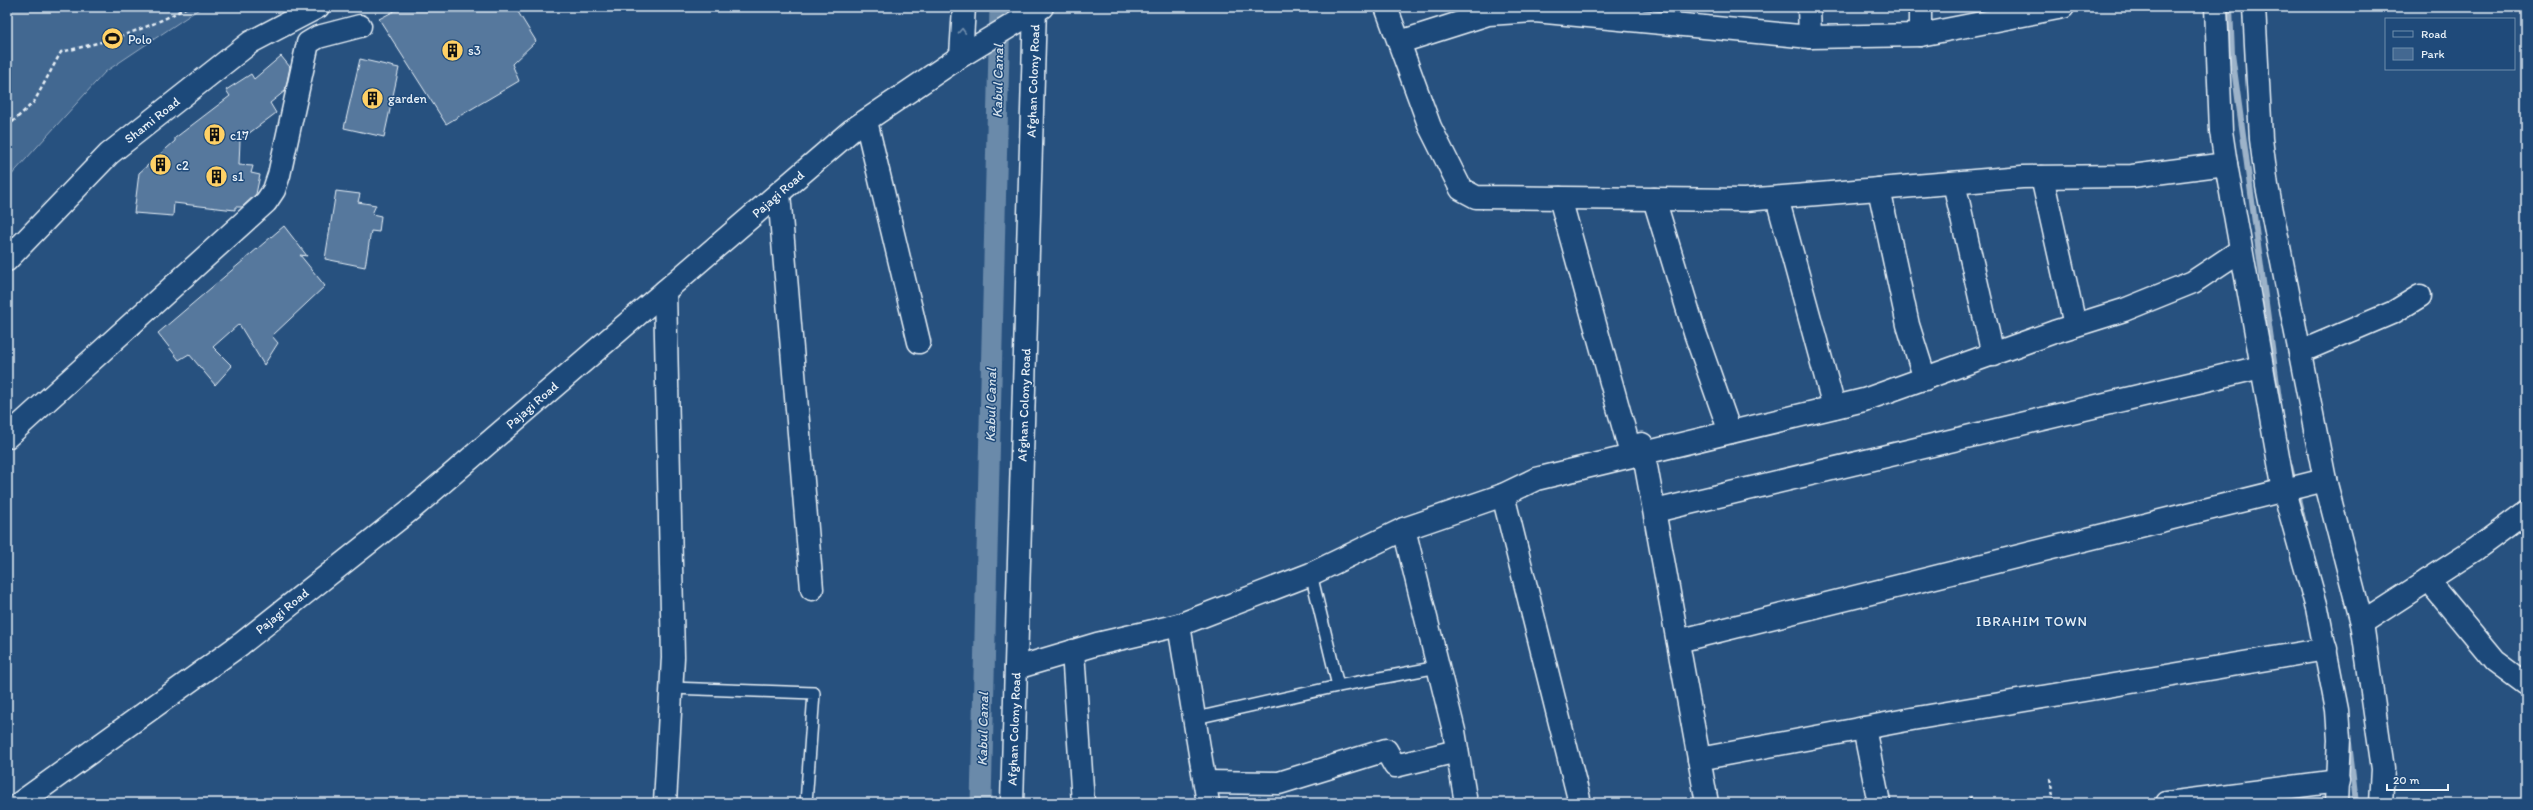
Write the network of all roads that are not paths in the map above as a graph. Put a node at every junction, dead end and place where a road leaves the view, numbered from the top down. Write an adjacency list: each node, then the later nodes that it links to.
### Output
1 (318, 7): 27 (street, Shami Road)
2 (964, 7): 16 (street, one-way to 2)
3 (1386, 7): 15 (street)
4 (1809, 7): 13 (street)
5 (1920, 7): 14 (street)
6 (2063, 7): 9 (street)
7 (2216, 7): 18 (street)
8 (2254, 7): 32 (street)
9 (2040, 10): 14 (street)
10 (1643, 14): 13 (street); 15 (street)
11 (1035, 15): 16 (street, Pajagi Road); 55 (street, Afghan Colony Road)
12 (360, 26): 38 (street)
13 (1810, 36): 14 (street)
14 (1920, 36)
15 (1400, 42): 23 (street)
16 (961, 56): 17 (street, Pajagi Road)
17 (866, 121): 22 (street, Pajagi Road); 31 (street)
18 (2226, 164): 19 (street); 26 (street)
19 (2042, 177): 20 (street); 30 (street)
20 (1954, 183): 21 (street); 33 (street)
21 (1879, 189): 24 (street); 35 (street)
22 (779, 193): 28 (street, Pajagi Road); 48 (street)
23 (1560, 198): 25 (street); 39 (street)
24 (1778, 198): 25 (street); 36 (street)
25 (1654, 199): 37 (street)
26 (2241, 250): 30 (street); 34 (street)
27 (7, 260)
28 (665, 291): 58 (street); 65 (street, Pajagi Road)
29 (2420, 296): 32 (street)
30 (2075, 326): 33 (street)
31 (919, 342)
32 (2300, 352): 40 (street)
33 (1993, 355): 35 (street)
34 (2261, 367): 41 (street); 43 (street)
35 (1925, 379): 36 (street)
36 (1834, 407): 37 (street)
37 (1730, 432): 39 (street)
38 (7, 438)
39 (1644, 453): 42 (street); 43 (street)
40 (2323, 480): 41 (street); 49 (street)
41 (2286, 491): 51 (street); 52 (street)
42 (1503, 496): 45 (street); 71 (street)
43 (1655, 511): 51 (street)
44 (2525, 513): 47 (street)
45 (1404, 529): 46 (street); 54 (street)
46 (1311, 574): 50 (street); 57 (lane)
47 (2428, 580): 49 (street); 56 (street)
48 (812, 589)
49 (2362, 622): 76 (street)
50 (1179, 625): 53 (street); 59 (street)
51 (1678, 641): 62 (street)
52 (2326, 649): 60 (street); 63 (street)
53 (1073, 651): 55 (street); 69 (street)
54 (1438, 667): 57 (lane); 61 (street)
55 (1016, 668): 68 (street, Afghan Colony Road)
56 (2526, 684)
57 (1338, 686): 59 (lane)
58 (671, 688): 66 (street); 67 (lane)
59 (1196, 718): 64 (street)
60 (1864, 728): 62 (street); 73 (street)
61 (1457, 751): 64 (street); 70 (street)
62 (1699, 759): 72 (street)
63 (2338, 781): 74 (street); 75 (street)
64 (1207, 793)
65 (20, 803)
66 (665, 803)
67 (806, 803)
68 (1012, 803)
69 (1083, 803)
70 (1466, 803)
71 (1580, 803)
72 (1707, 803)
73 (1879, 803)
74 (2167, 803)
75 (2336, 803)
76 (2381, 803)

